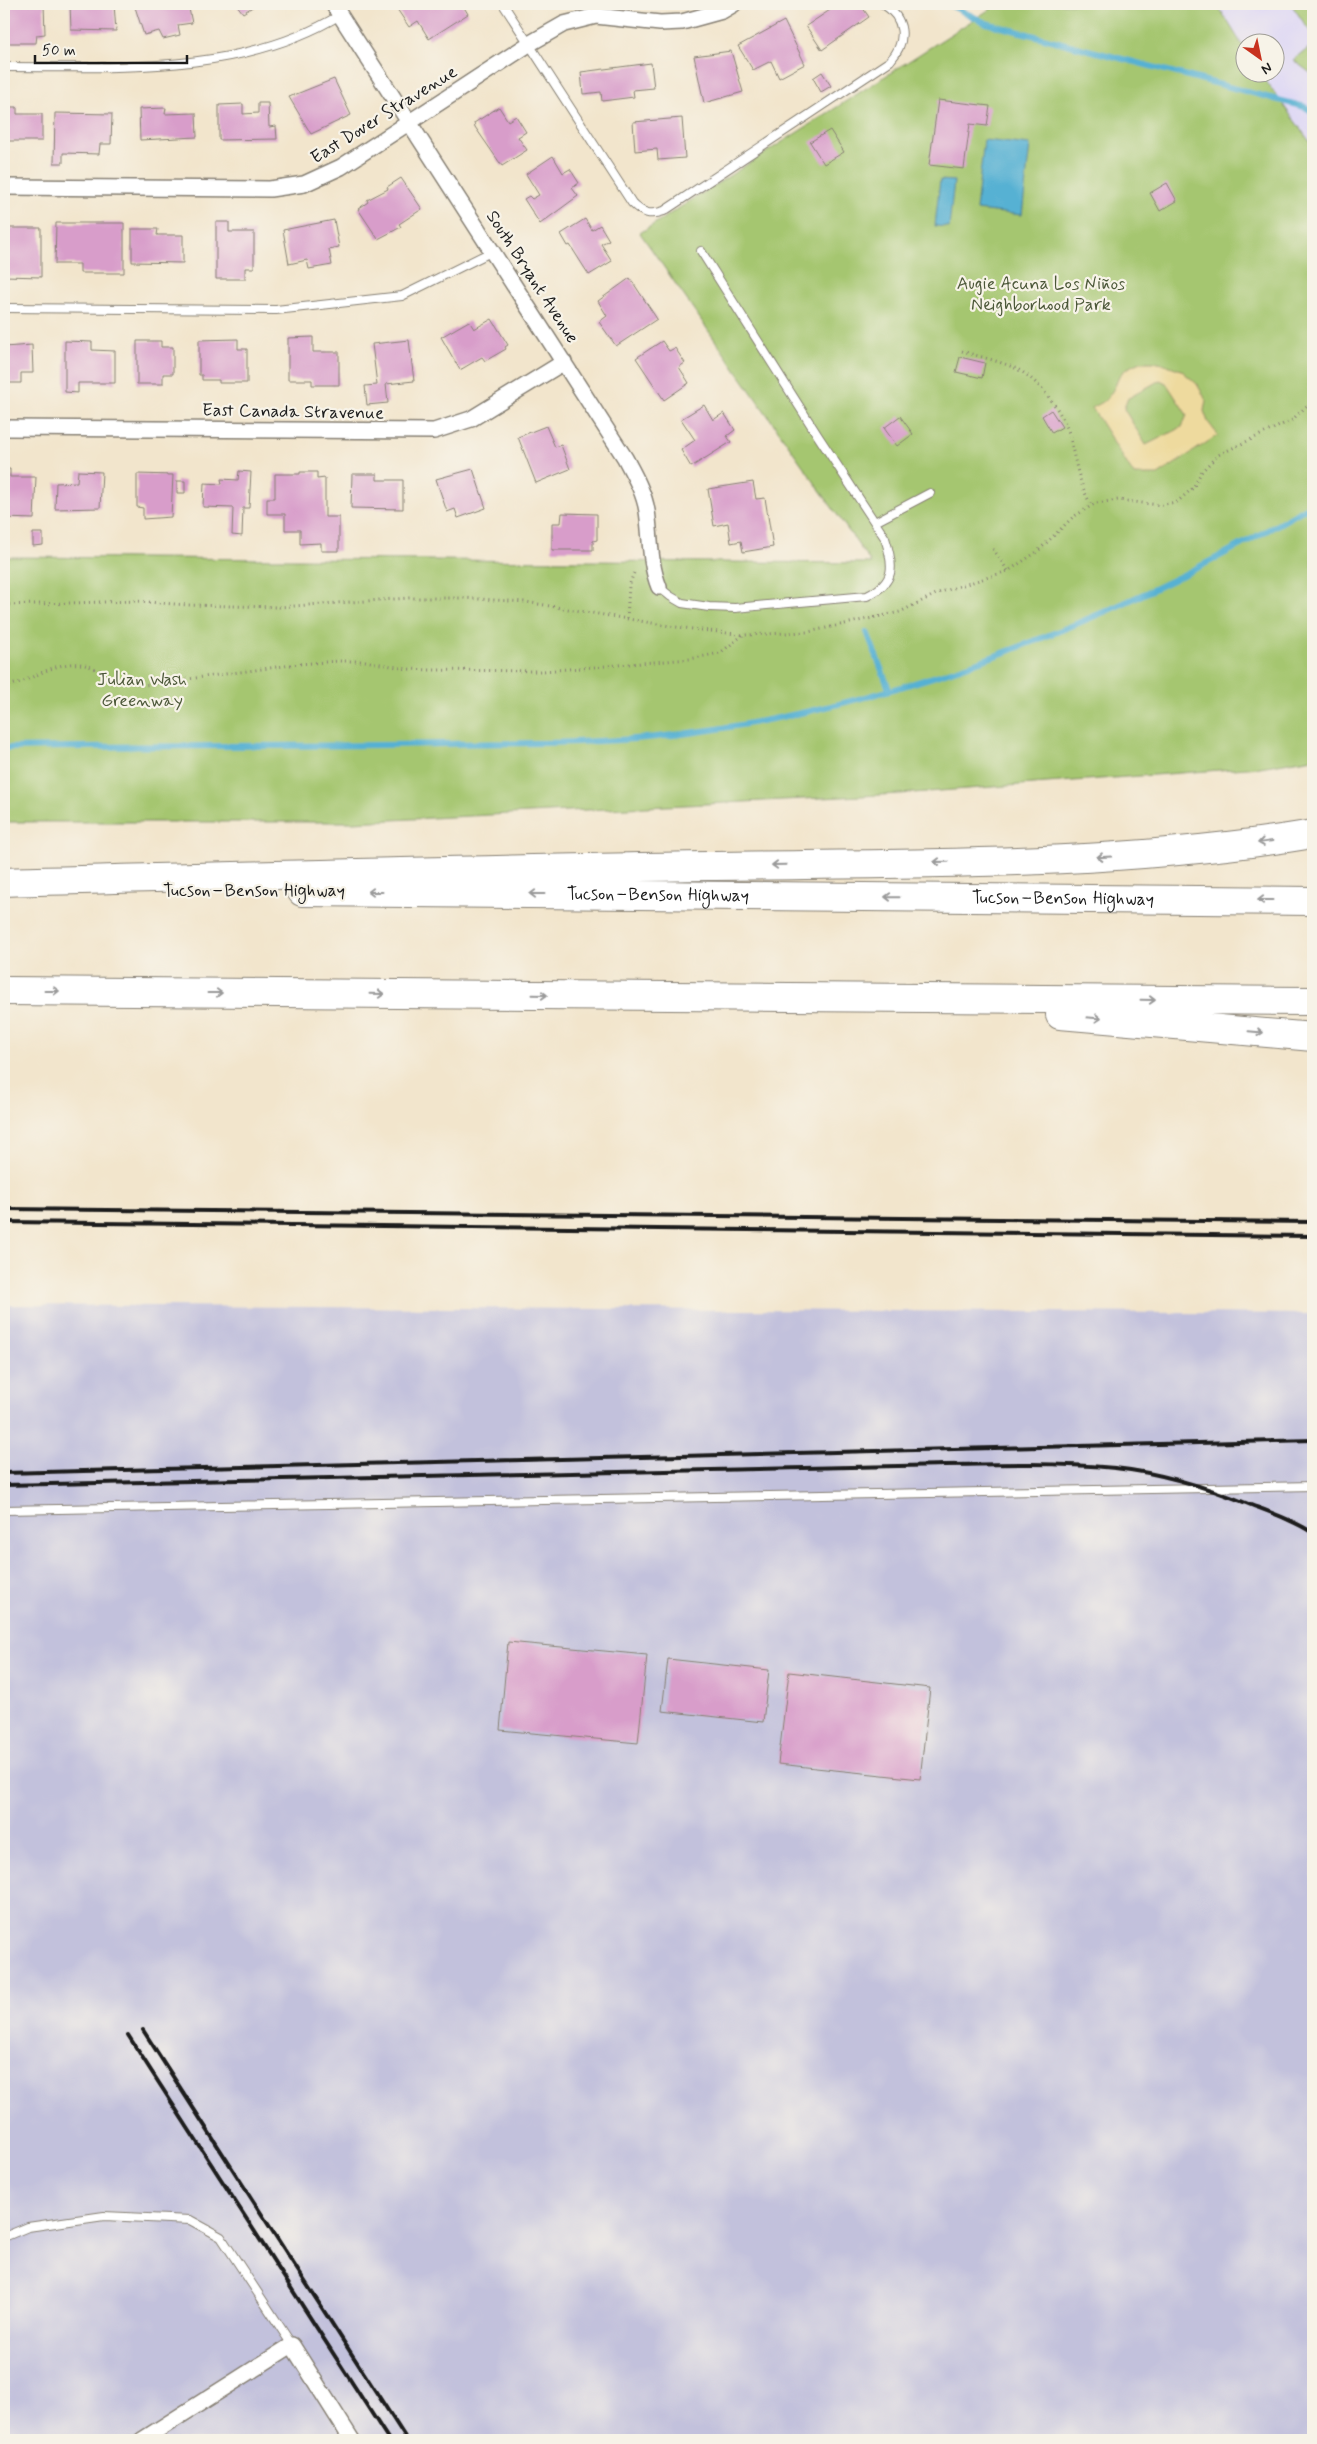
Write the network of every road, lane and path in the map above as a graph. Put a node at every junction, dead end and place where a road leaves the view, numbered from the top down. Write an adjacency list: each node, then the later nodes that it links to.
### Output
1 (503, 4): 5 (lane)
2 (734, 4): 5 (street, East Dover Stravenue)
3 (883, 4): 5 (lane)
4 (336, 9): 6 (lane); 7 (street, South Bryant Avenue)
5 (530, 44): 7 (street, East Dover Stravenue)
6 (4, 67)
7 (410, 123): 8 (street, East Dover Stravenue); 9 (street, South Bryant Avenue)
8 (4, 187)
9 (493, 251): 11 (lane); 13 (street, South Bryant Avenue)
10 (701, 251): 18 (lane)
11 (4, 308)
12 (962, 352): 17 (path)
13 (564, 362): 15 (street, East Canada Stravenue); 19 (street, South Bryant Avenue)
14 (1313, 400): 17 (path)
15 (4, 428)
16 (930, 493): 18 (lane)
17 (1091, 506): 21 (path)
18 (875, 522): 22 (lane)
19 (650, 547): 22 (street, South Bryant Avenue); 24 (path)
20 (993, 548): 21 (path)
21 (1008, 571): 25 (path)
22 (659, 587)
23 (4, 605): 24 (path)
24 (627, 618): 25 (path)
25 (744, 635): 26 (path)
26 (4, 686)
27 (1313, 834): 28 (highway, one-way to 28)
28 (4, 882)
29 (4, 890): 30 (highway, Tucson–Benson Highway, one-way to 29)
30 (1313, 901)
31 (4, 991): 32 (highway, one-way to 32)
32 (854, 997): 33 (highway, one-way to 33); 34 (highway, one-way to 34)
33 (1313, 1001)
34 (1313, 1037)
35 (1313, 1486): 36 (lane)
36 (4, 1510)
37 (4, 2237): 38 (lane)
38 (292, 2345): 39 (street); 40 (street)
39 (142, 2440)
40 (352, 2440)

